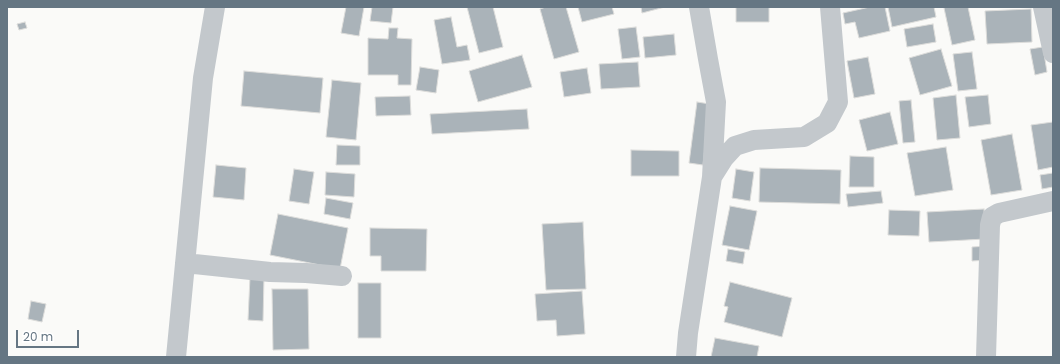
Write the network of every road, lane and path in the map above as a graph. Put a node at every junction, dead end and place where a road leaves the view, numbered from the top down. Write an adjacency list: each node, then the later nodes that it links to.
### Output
1 (215, 7): 8 (street)
2 (700, 7): 6 (street)
3 (830, 7): 6 (street)
4 (1043, 7): 5 (street)
5 (1053, 54)
6 (712, 177): 11 (street)
7 (1053, 201): 12 (street)
8 (185, 263): 9 (street); 10 (street)
9 (342, 276)
10 (176, 357)
11 (686, 357)
12 (986, 357)

